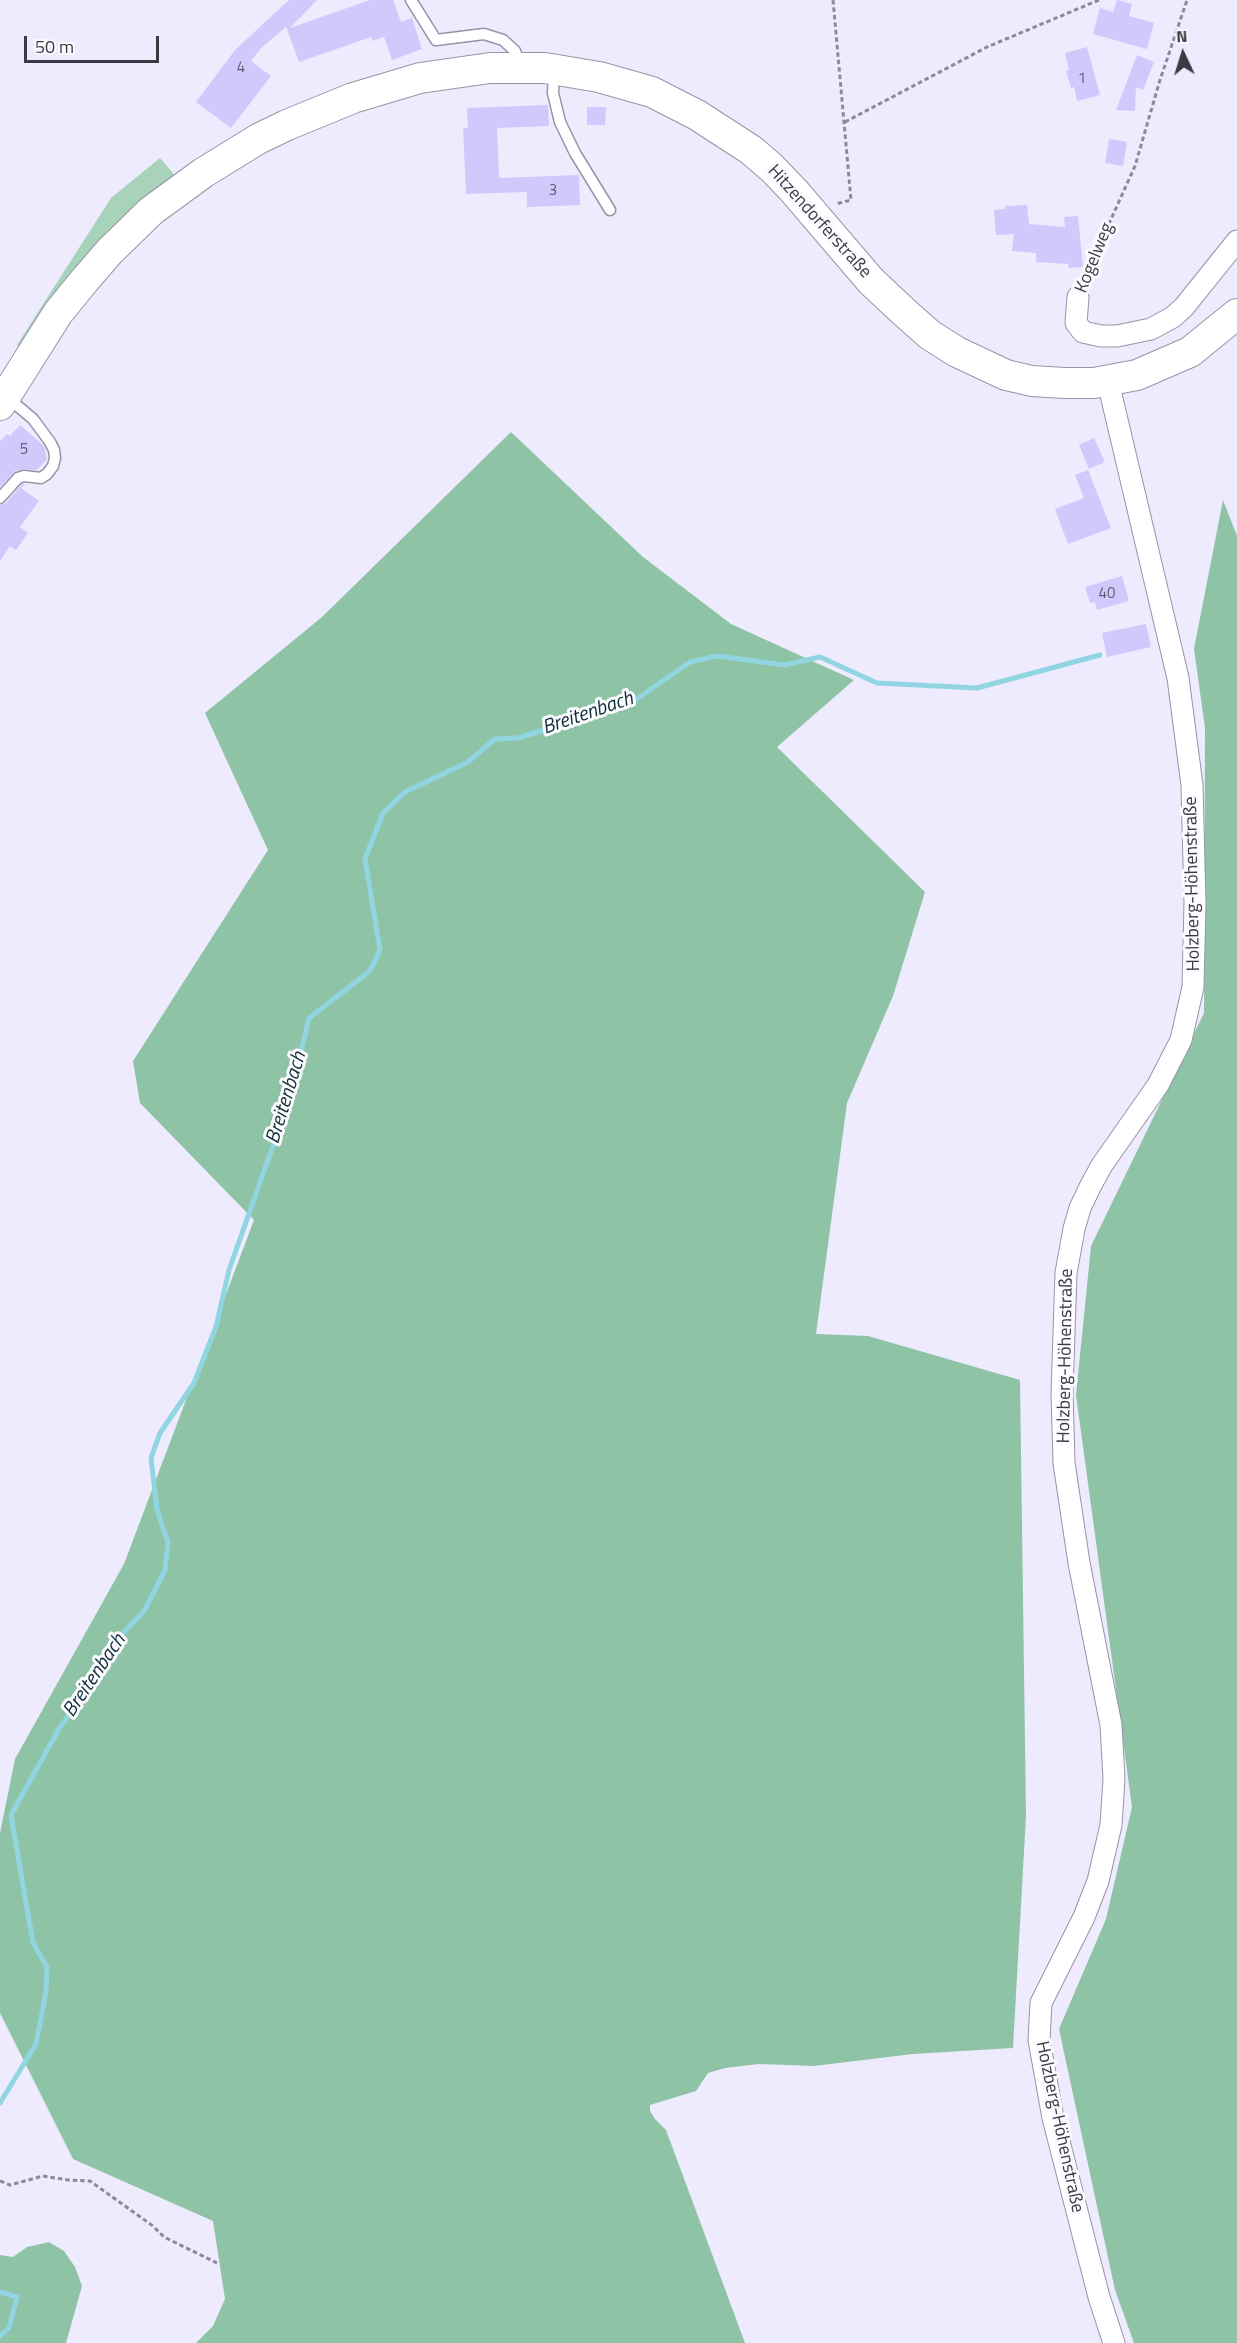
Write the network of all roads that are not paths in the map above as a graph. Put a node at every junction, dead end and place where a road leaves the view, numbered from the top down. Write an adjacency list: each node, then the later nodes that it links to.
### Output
1 (411, 0): 2 (lane)
2 (521, 67): 3 (main road, Hitzendorferstraße); 9 (main road, Hitzendorferstraße)
3 (554, 69): 4 (lane); 8 (main road, Hitzendorferstraße)
4 (610, 210)
5 (1237, 240): 6 (street, Kogelweg)
6 (1078, 297)
7 (1237, 314): 8 (main road, Hitzendorferstraße)
8 (1108, 382): 11 (street, Holzberg-Höhenstraße)
9 (3, 400): 10 (lane)
10 (0, 498)
11 (1114, 2343)

